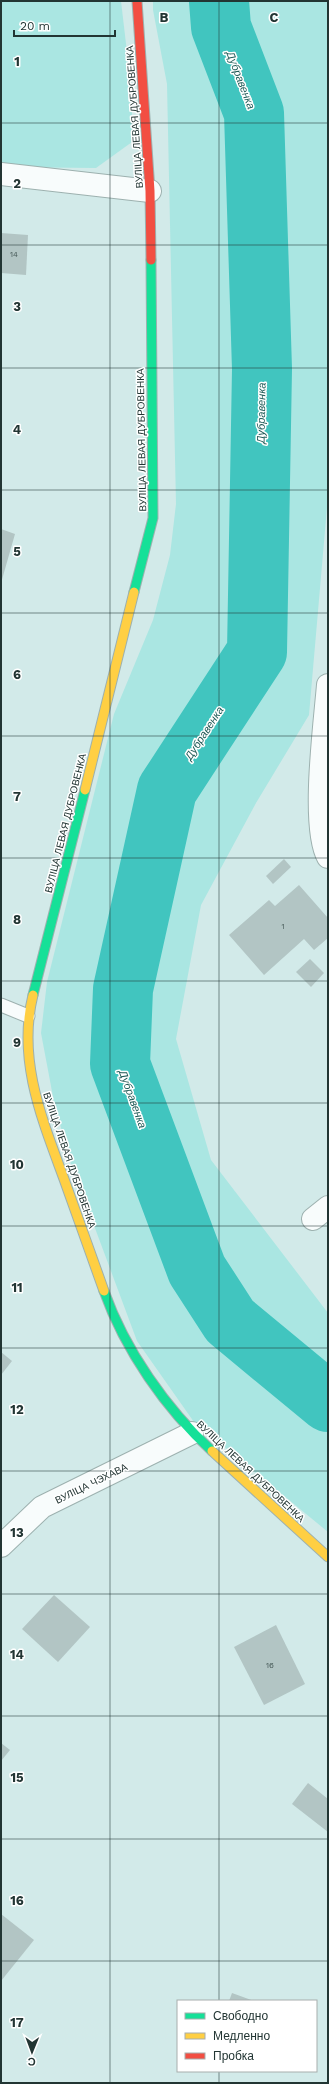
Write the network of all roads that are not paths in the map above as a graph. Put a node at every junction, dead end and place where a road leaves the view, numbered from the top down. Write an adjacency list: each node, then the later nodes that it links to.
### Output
1 (137, 1): 3 (street, ВУЛІЦА ЛЕВАЯ ДУБРОВЕНКА)
2 (1, 174): 3 (street)
3 (150, 191): 7 (street, ВУЛІЦА ЛЕВАЯ ДУБРОВЕНКА)
4 (328, 685): 5 (street)
5 (328, 857)
6 (1, 1005): 7 (lane)
7 (28, 1016): 8 (street, ВУЛІЦА ЛЕВАЯ ДУБРОВЕНКА)
8 (192, 1433): 9 (street, ВУЛІЦА ЧЭХАВА); 10 (street, ВУЛІЦА ЛЕВАЯ ДУБРОВЕНКА)
9 (1, 1546)
10 (328, 1557)

